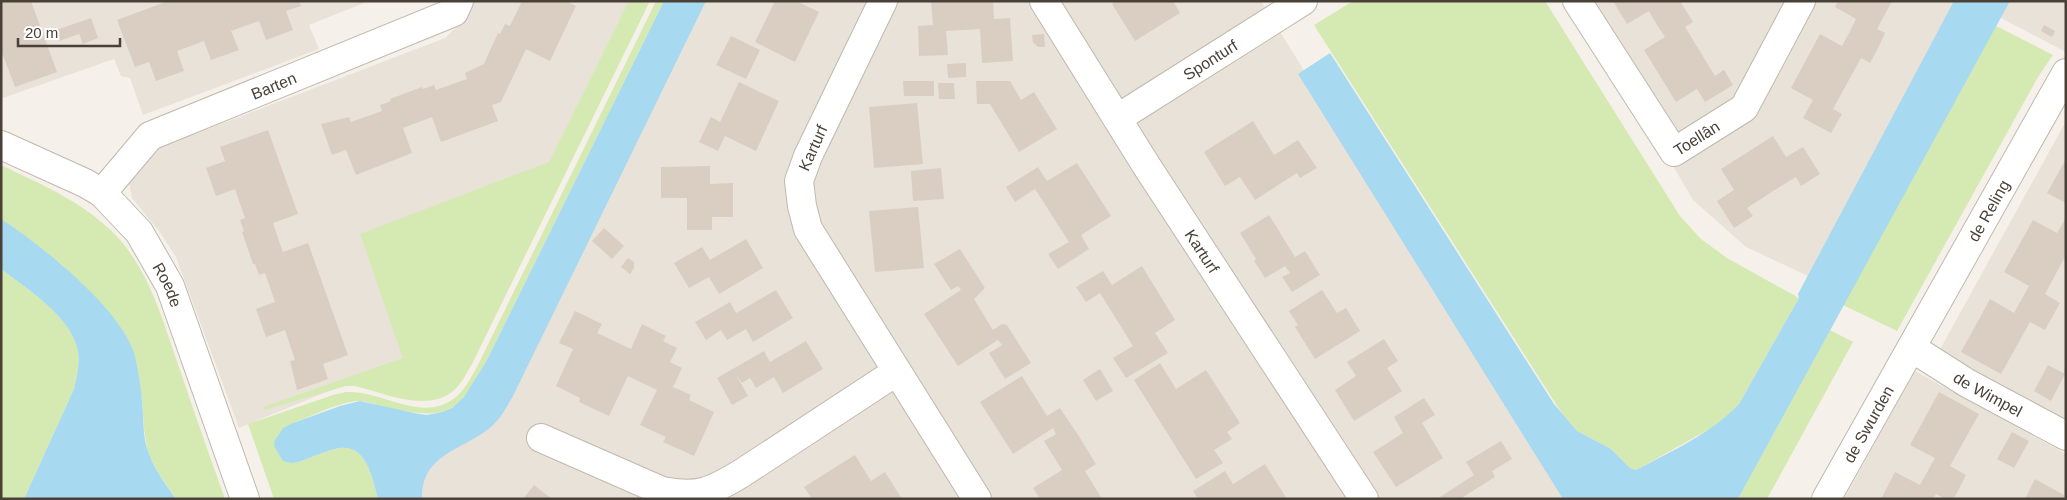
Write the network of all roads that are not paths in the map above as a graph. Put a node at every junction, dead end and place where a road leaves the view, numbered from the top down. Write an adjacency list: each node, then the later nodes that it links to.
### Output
1 (459, 1): 10 (street, Barten)
2 (883, 1): 12 (street, Karturf)
3 (1044, 1): 8 (street, Karturf)
4 (1302, 1): 8 (street, Sponturf)
5 (1577, 1): 6 (street, Toellân)
6 (1801, 1)
7 (2066, 73): 11 (street, de Reling)
8 (1118, 118): 17 (street, Karturf)
9 (1, 145): 10 (street, Roede)
10 (102, 193): 15 (street, Roede)
11 (1912, 348): 13 (street, de Wimpel); 18 (street, de Swurden)
12 (896, 372): 14 (street); 16 (street, Karturf)
13 (2066, 436)
14 (540, 438)
15 (245, 499)
16 (977, 499)
17 (1364, 499)
18 (1826, 499)

